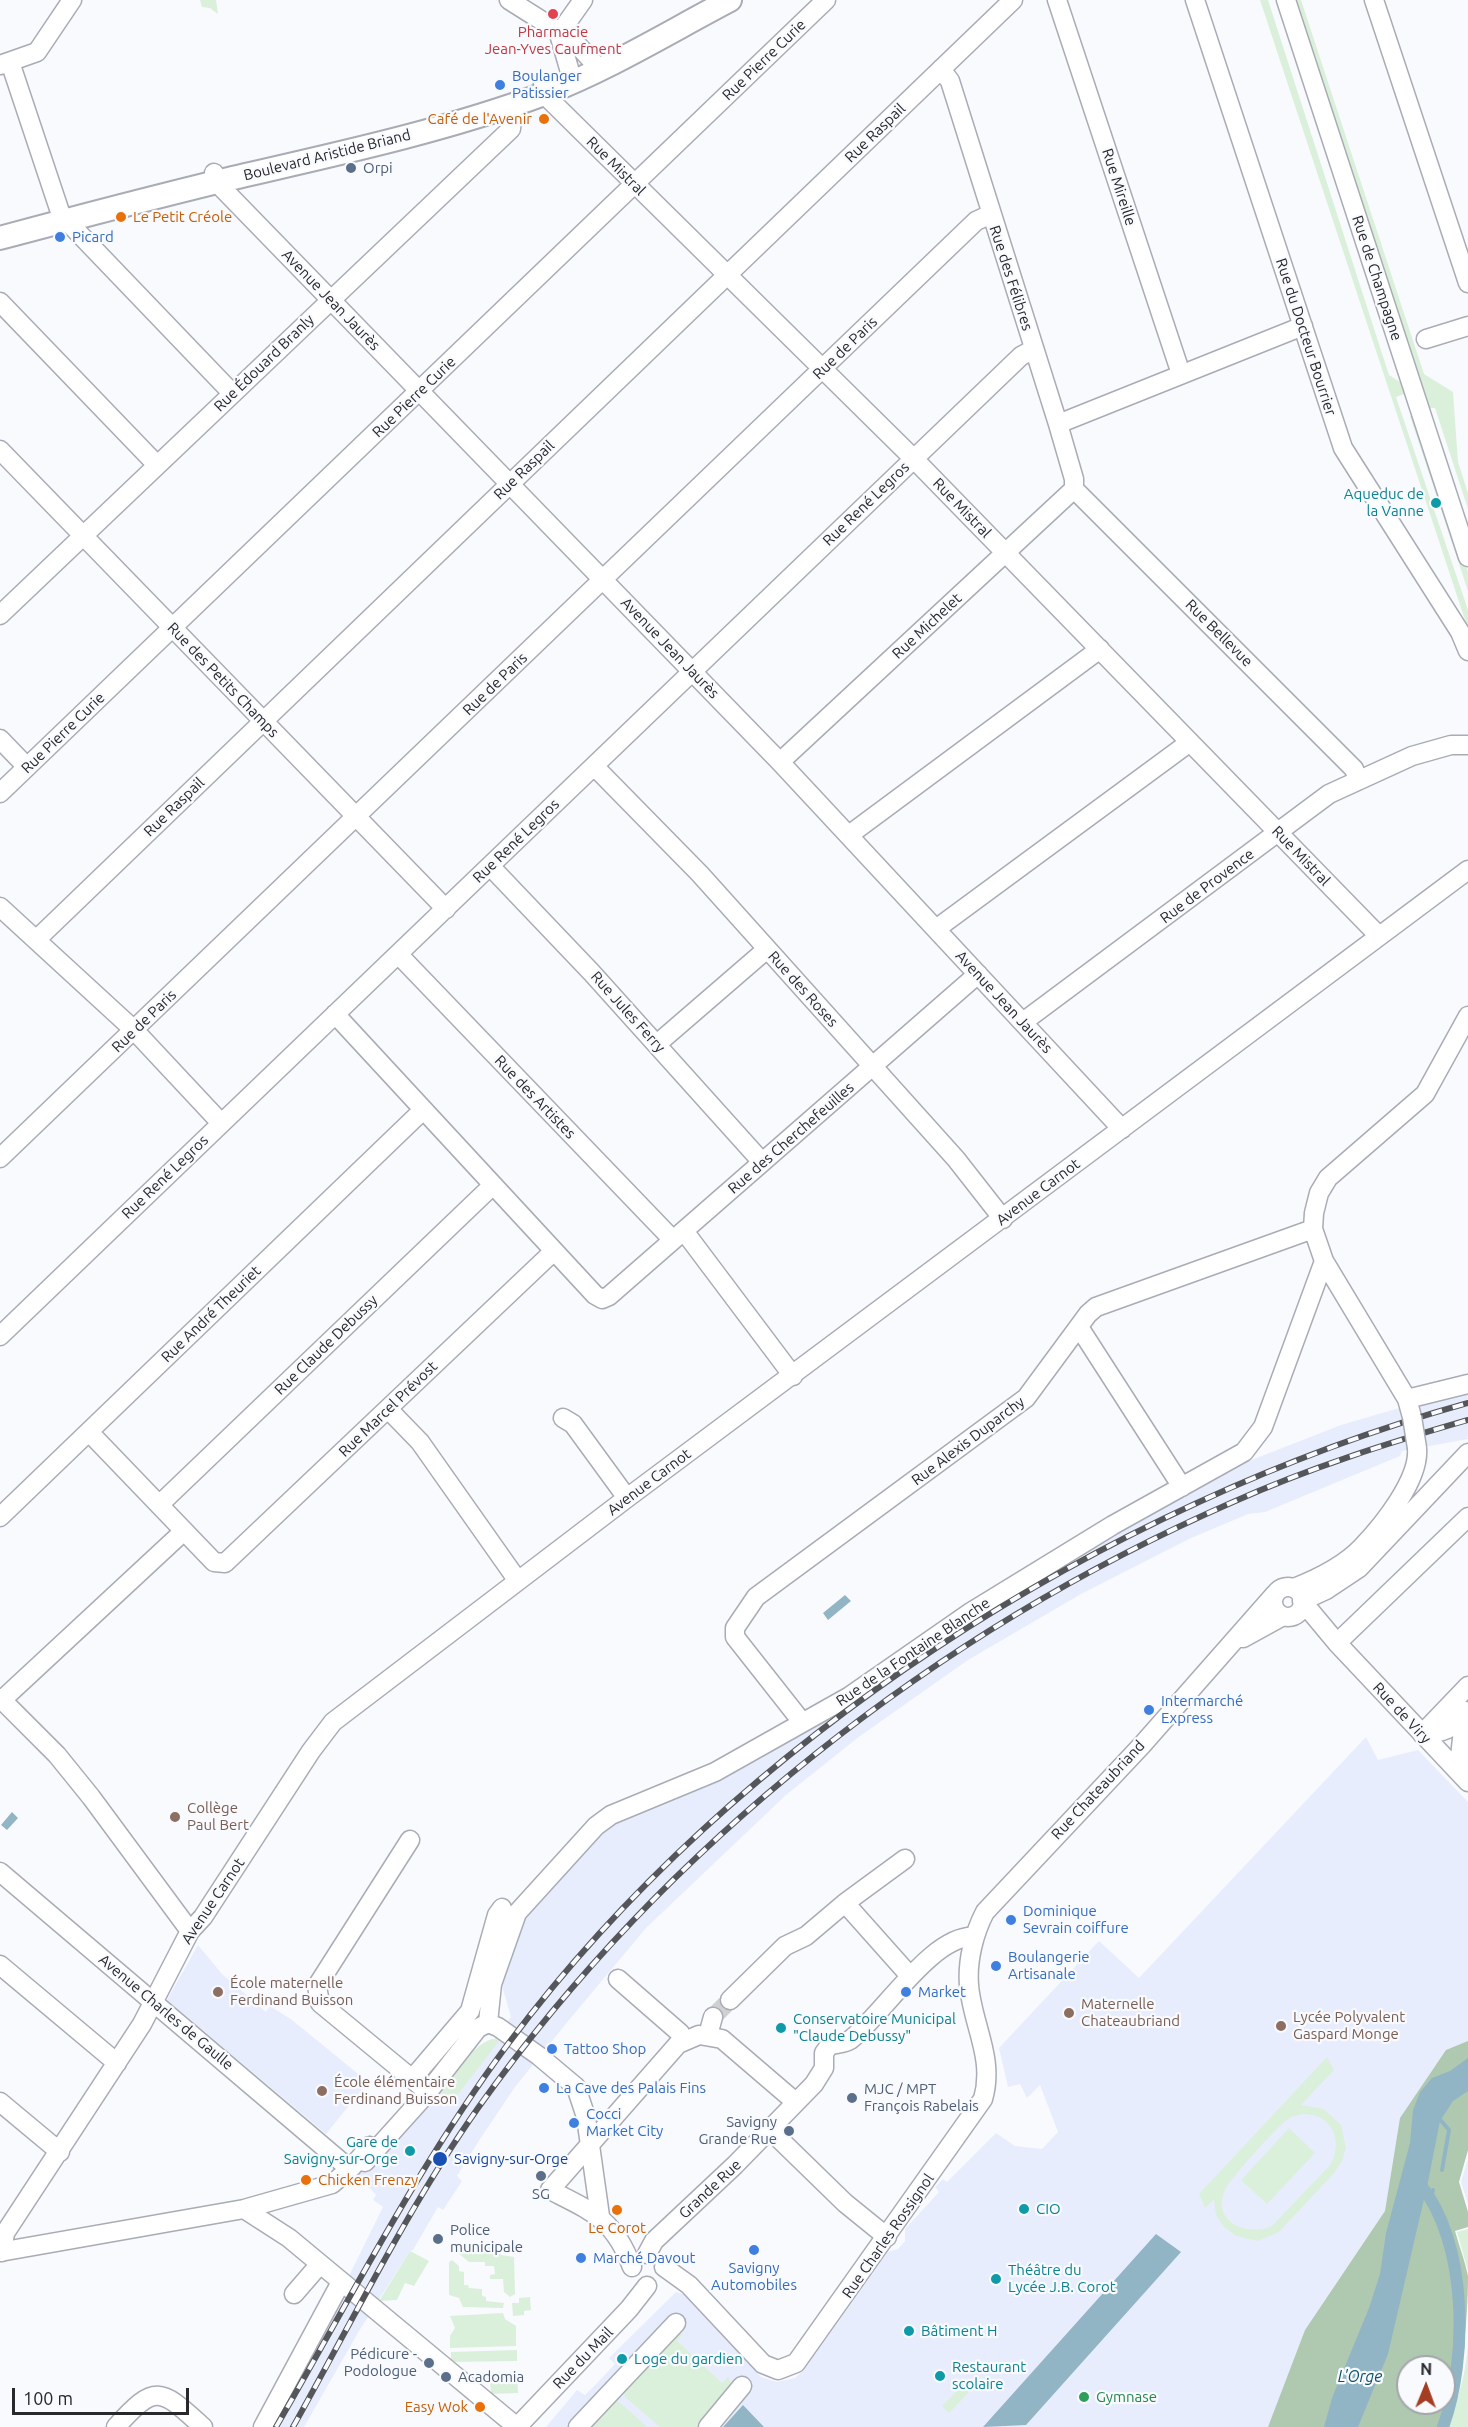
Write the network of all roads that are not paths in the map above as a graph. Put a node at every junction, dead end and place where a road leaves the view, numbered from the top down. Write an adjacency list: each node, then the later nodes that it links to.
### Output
1 (72, 0): 14 (street)
2 (509, 0): 11 (street)
3 (583, 0): 11 (street)
4 (730, 0): 12 (main road, Boulevard Aristide Briand)
5 (826, 0): 20 (street, Rue Pierre Curie)
6 (1013, 0): 15 (street, Rue Raspail)
7 (1057, 0): 34 (street, Rue Mireille)
8 (1196, 0): 29 (street, Rue du Docteur Bourrier)
9 (1286, 0): 45 (street, Rue de Champagne)
10 (1374, 0): 26 (street)
11 (559, 34): 13 (street); 16 (street)
12 (643, 45): 13 (main road, Boulevard Aristide Briand); 17 (main road, Boulevard Aristide Briand)
13 (594, 63): 16 (main road, Boulevard Aristide Briand); 17 (main road)
14 (5, 64): 22 (street)
15 (941, 69): 21 (street, Rue des Félibres); 25 (street, Rue Raspail)
16 (570, 72): 17 (main road, Boulevard Aristide Briand)
17 (544, 89): 18 (main road, Boulevard Aristide Briand); 20 (street, Rue Mistral)
18 (513, 100): 19 (main road, Boulevard Aristide Briand); 27 (street, Rue Édouard Branly)
19 (216, 177): 22 (main road, Boulevard Aristide Briand); 27 (street, Avenue Jean Jaurès)
20 (635, 184): 25 (street, Rue Mistral); 35 (street, Rue Pierre Curie)
21 (991, 214): 32 (street, Rue des Félibres); 33 (street, Rue de Paris)
22 (63, 216): 23 (main road, Boulevard Aristide Briand); 24 (main road, Boulevard Aristide Briand); 36 (street)
23 (0, 228)
24 (0, 238)
25 (727, 275): 33 (street, Rue Mistral); 41 (street, Rue Raspail)
26 (1468, 283)
27 (330, 299): 35 (street, Avenue Jean Jaurès); 36 (street, Rue Édouard Branly)
28 (0, 302): 40 (street)
29 (1302, 326): 34 (street); 50 (street, Rue du Docteur Bourrier)
30 (1468, 326): 31 (street)
31 (1426, 339)
32 (1034, 349): 37 (street, Rue des Félibres); 39 (street, Rue René Legros)
33 (823, 369): 39 (street, Rue Mistral); 46 (street, Rue de Paris)
34 (1181, 374): 37 (street)
35 (420, 391): 41 (street, Avenue Jean Jaurès); 48 (street, Rue Pierre Curie)
36 (232, 393): 40 (street, Rue Édouard Branly)
37 (1058, 424): 42 (street, Rue des Félibres)
38 (0, 450): 43 (street, Rue des Petits Champs)
39 (914, 459): 44 (street, Rue Mistral); 51 (street, Rue René Legros)
40 (157, 465): 43 (street, Rue Édouard Branly)
41 (510, 484): 46 (street, Avenue Jean Jaurès); 52 (street, Rue Raspail)
42 (1074, 489): 44 (street, Rue Michelet); 59 (street, Rue Bellevue)
43 (83, 535): 47 (street, Rue Édouard Branly); 48 (street, Rue des Petits Champs)
44 (1006, 554): 49 (street, Rue Mistral); 56 (street, Rue Michelet)
45 (1468, 557)
46 (604, 580): 51 (street, Avenue Jean Jaurès); 61 (street, Rue de Paris)
47 (0, 615)
48 (172, 628): 52 (street, Rue des Petits Champs); 58 (street, Rue Pierre Curie)
49 (1100, 649): 54 (street, Rue Mistral); 63 (street)
50 (1468, 651)
51 (692, 671): 56 (street, Avenue Jean Jaurès); 57 (street, Rue René Legros)
52 (263, 721): 61 (street, Rue des Petits Champs); 70 (street, Rue Raspail)
53 (0, 739): 58 (street)
54 (1190, 741): 62 (street, Rue Mistral); 68 (street)
55 (1468, 745): 59 (street, Rue de Provence)
56 (780, 762): 63 (street, Avenue Jean Jaurès)
57 (594, 766): 64 (street, Rue René Legros); 71 (street, Rue des Roses)
58 (27, 767): 60 (street, Rue Pierre Curie)
59 (1358, 780): 62 (street, Rue de Provence)
60 (0, 793)
61 (356, 817): 67 (street, Rue des Petits Champs); 77 (street, Rue de Paris)
62 (1279, 832): 69 (street, Rue Mistral); 76 (street, Rue de Provence)
63 (849, 835): 68 (street, Avenue Jean Jaurès)
64 (490, 866): 67 (street, Rue René Legros); 78 (street, Rue Jules Ferry)
65 (1468, 870): 69 (street, Avenue Carnot)
66 (0, 907): 70 (street)
67 (446, 909): 72 (street, Rue René Legros)
68 (936, 929): 73 (street, Avenue Jean Jaurès)
69 (1379, 936): 82 (street, Avenue Carnot)
70 (36, 940): 77 (street)
71 (767, 949): 78 (street); 79 (street, Rue des Roses)
72 (398, 954): 74 (street, Rue René Legros); 88 (street, Rue des Artistes)
73 (978, 974): 76 (street, Avenue Jean Jaurès); 79 (street, Rue des Cherchefeuilles)
74 (335, 1014): 80 (street); 81 (street, Rue René Legros)
75 (1468, 1016): 87 (street)
76 (1023, 1023): 82 (street, Avenue Jean Jaurès)
77 (134, 1030): 81 (street); 83 (street, Rue de Paris)
78 (657, 1044): 84 (street, Rue Jules Ferry)
79 (873, 1066): 84 (street, Rue des Cherchefeuilles); 86 (street, Rue des Roses)
80 (422, 1111): 85 (street); 98 (street, Rue André Theuriet)
81 (221, 1123): 92 (street, Rue René Legros)
82 (1122, 1129): 86 (street, Avenue Carnot)
83 (0, 1158)
84 (762, 1162): 88 (street, Rue des Cherchefeuilles)
85 (492, 1186): 89 (street); 102 (street, Rue Claude Debussy)
86 (1003, 1219): 93 (street, Avenue Carnot)
87 (1313, 1229): 90 (street); 91 (street, Rue Alexis Duparchy)
88 (679, 1235): 89 (street, Rue des Cherchefeuilles); 93 (street, Rue des Artistes)
89 (554, 1251): 96 (street, Rue Marcel Prévost)
90 (1324, 1261): 95 (street); 100 (street, Rue de la Fontaine Blanche)
91 (1079, 1327): 100 (street); 115 (street, Rue Alexis Duparchy)
92 (0, 1336)
93 (793, 1376): 101 (street, Avenue Carnot)
94 (1468, 1384): 95 (street)
95 (1407, 1399): 108 (street, bridge)
96 (388, 1409): 105 (street, Rue Marcel Prévost); 106 (street)
97 (563, 1418): 101 (street)
98 (88, 1432): 102 (street); 103 (street, Rue André Theuriet)
99 (1468, 1453): 108 (street)
100 (1182, 1487): 115 (street, Rue de la Fontaine Blanche)
101 (627, 1498): 106 (street, Avenue Carnot)
102 (159, 1504): 105 (street)
103 (0, 1517)
104 (1468, 1517): 110 (street)
105 (184, 1531): 113 (street)
106 (518, 1581): 124 (street, Avenue Carnot)
107 (1275, 1594): 108 (street); 109 (street); 111 (street, Rue Chateaubriand)
108 (1298, 1594): 109 (street); 110 (street, Rue de Viry)
109 (1287, 1616): 110 (street, Rue de Viry); 111 (street, Rue Chateaubriand)
110 (1337, 1643): 116 (street, Rue de Viry)
111 (1229, 1648): 125 (street, Rue Chateaubriand)
112 (1468, 1686): 116 (street)
113 (1, 1699): 124 (street)
114 (1467, 1707): 116 (street); 117 (street)
115 (802, 1722): 131 (street, Rue de la Fontaine Blanche)
116 (1422, 1734): 118 (street, Rue de Viry)
117 (1468, 1775)
118 (1468, 1782)
119 (410, 1840): 134 (street)
120 (905, 1859): 122 (street)
121 (0, 1872): 130 (street, Avenue Charles de Gaulle)
122 (845, 1903): 127 (street); 129 (street)
123 (502, 1908): 134 (street)
124 (190, 1932): 130 (street, Avenue Carnot)
125 (975, 1937): 127 (street, Grande Rue); 145 (street, Rue Charles Rossignol)
126 (0, 1965): 133 (street)
127 (910, 1976): 138 (street, Grande Rue)
128 (618, 1979): 132 (street)
129 (730, 2000)
130 (155, 2001): 133 (street, Avenue Carnot); 142 (street, Avenue Charles de Gaulle)
131 (488, 2023): 135 (street); 140 (street)
132 (684, 2040): 136 (street); 140 (street)
133 (117, 2063): 141 (street, Avenue Carnot)
134 (412, 2079): 135 (street)
135 (428, 2092): 139 (street)
136 (792, 2099)
137 (0, 2102): 141 (street)
138 (770, 2130): 145 (street); 147 (street, Grande Rue)
139 (388, 2136): 142 (street); 142 (street)
140 (590, 2145): 144 (street); 144 (street, Rue Charles Rossignol)
141 (60, 2152): 146 (street, Avenue Carnot)
142 (353, 2161): 143 (street)
143 (244, 2209): 146 (street); 148 (street)
144 (606, 2222): 147 (street, Rue Charles Rossignol); 150 (street)
145 (887, 2237): 149 (street, Rue Charles Rossignol)
146 (1, 2252)
147 (646, 2254): 149 (street, Rue Charles Rossignol); 150 (street)
148 (320, 2264): 151 (street); 153 (street)
149 (664, 2266): 152 (street)
150 (632, 2267): 152 (street)
151 (341, 2282): 158 (street); 159 (street)
152 (647, 2286): 159 (street, Rue du Mail)
153 (294, 2294)
154 (676, 2324): 160 (street)
155 (742, 2386): 161 (street)
156 (116, 2427): 157 (street)
157 (203, 2427)
158 (263, 2427)
159 (517, 2427)
160 (579, 2427)
161 (708, 2427)

